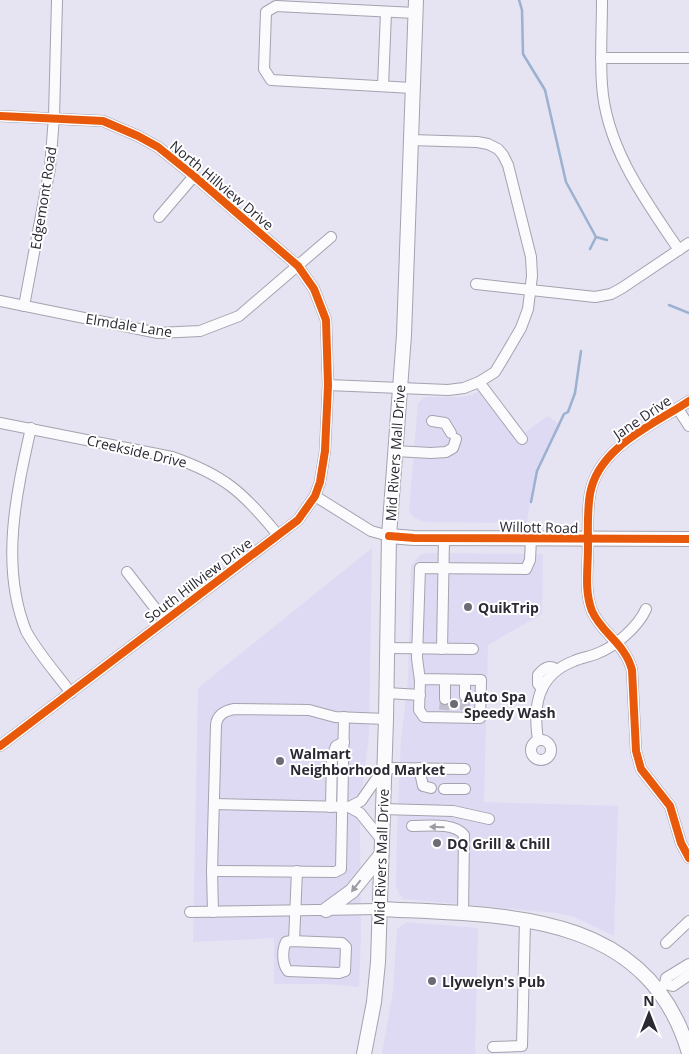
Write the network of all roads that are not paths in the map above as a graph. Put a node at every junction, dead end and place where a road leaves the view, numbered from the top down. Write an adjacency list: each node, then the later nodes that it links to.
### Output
1 (57, 0): 10 (street, Edgemont Road)
2 (602, 0): 5 (street)
3 (416, 7): 4 (street); 8 (main road, Mid Rivers Mall Drive)
4 (386, 12): 7 (street); 7 (street)
5 (601, 58): 6 (street); 16 (street)
6 (689, 58)
7 (383, 86): 8 (street)
8 (412, 88): 11 (main road, Mid Rivers Mall Drive)
9 (0, 116): 10 (street, North Hillview Drive)
10 (54, 117): 12 (street, North Hillview Drive); 21 (street, Edgemont Road)
11 (410, 140): 19 (street); 24 (main road, Mid Rivers Mall Drive)
12 (194, 176): 13 (street); 17 (street, North Hillview Drive)
13 (159, 217)
14 (331, 237): 17 (street, Elmdale Lane)
15 (689, 243): 16 (street)
16 (679, 250): 19 (street)
17 (298, 266): 21 (street, Elmdale Lane); 23 (street, North Hillview Drive)
18 (476, 284): 19 (street)
19 (531, 291): 22 (street)
20 (0, 301): 21 (street, Elmdale Lane)
21 (24, 306)
22 (479, 382): 24 (street); 31 (street)
23 (328, 385): 24 (street); 33 (street, South Hillview Drive)
24 (400, 388): 32 (main road, Mid Rivers Mall Drive)
25 (689, 401): 26 (street, Jane Drive)
26 (678, 409): 29 (street); 39 (street, Jane Drive)
27 (432, 421): 32 (street)
28 (0, 423): 30 (street, Creekside Drive)
29 (689, 426)
30 (31, 428): 34 (street, Creekside Drive); 52 (street)
31 (522, 439)
32 (395, 451): 35 (main road, Mid Rivers Mall Drive)
33 (315, 496): 34 (street, South Hillview Drive); 35 (street, Willott Road)
34 (278, 534): 43 (street, South Hillview Drive)
35 (389, 536): 36 (main road, Willott Road); 45 (main road, Mid Rivers Mall Drive)
36 (444, 538): 37 (main road, Willott Road); 40 (street)
37 (531, 539): 39 (main road, Willott Road); 40 (street)
38 (689, 539): 39 (main road, Willott Road)
39 (588, 540): 44 (street, Jane Drive)
40 (443, 568): 46 (street); 47 (street)
41 (127, 572): 43 (street)
42 (646, 609): 44 (street)
43 (165, 621): 52 (street, South Hillview Drive)
44 (616, 640): 59 (street); 76 (street, Jane Drive)
45 (388, 648): 46 (street); 53 (main road, Mid Rivers Mall Drive)
46 (418, 648): 47 (street); 49 (street)
47 (442, 649): 48 (street)
48 (473, 650)
49 (420, 679): 50 (street); 54 (street)
50 (445, 680): 51 (street); 56 (street)
51 (465, 680): 54 (street); 55 (street)
52 (71, 693): 61 (street, South Hillview Drive)
53 (387, 693): 54 (street); 58 (main road, Mid Rivers Mall Drive)
54 (420, 695)
55 (465, 696)
56 (444, 699)
57 (344, 718): 58 (street); 60 (street); 68 (street)
58 (386, 719): 62 (main road, Mid Rivers Mall Drive)
59 (538, 740)
60 (344, 742): 69 (street); 70 (street)
61 (0, 746)
62 (384, 768): 63 (street); 70 (street); 71 (main road, Mid Rivers Mall Drive)
63 (419, 768): 64 (street); 65 (street)
64 (466, 770)
65 (431, 788)
66 (444, 789): 67 (street)
67 (465, 790)
68 (214, 804): 69 (street); 77 (street)
69 (331, 807): 70 (street)
70 (346, 807): 74 (street); 78 (street)
71 (382, 809): 72 (street); 74 (main road, Mid Rivers Mall Drive)
72 (489, 819)
73 (412, 826): 84 (street, one-way to 73)
74 (381, 839): 75 (main road, Mid Rivers Mall Drive)
75 (381, 854): 79 (main road, Mid Rivers Mall Drive); 81 (main road, one-way to 81)
76 (689, 858)
77 (212, 871): 78 (street); 83 (street)
78 (297, 871): 80 (street)
79 (379, 909): 81 (street); 84 (main road); 94 (main road, Mid Rivers Mall Drive)
80 (296, 910): 81 (street); 83 (street); 87 (street)
81 (326, 910)
82 (190, 912): 83 (street)
83 (213, 912)
84 (463, 914): 85 (main road)
85 (526, 921): 91 (main road); 92 (street)
86 (689, 921): 88 (street)
87 (294, 941): 87 (street)
88 (666, 944)
89 (689, 964): 91 (street)
90 (689, 975): 91 (street)
91 (661, 987): 93 (main road)
92 (493, 1047)
93 (689, 1053)
94 (364, 1054)

